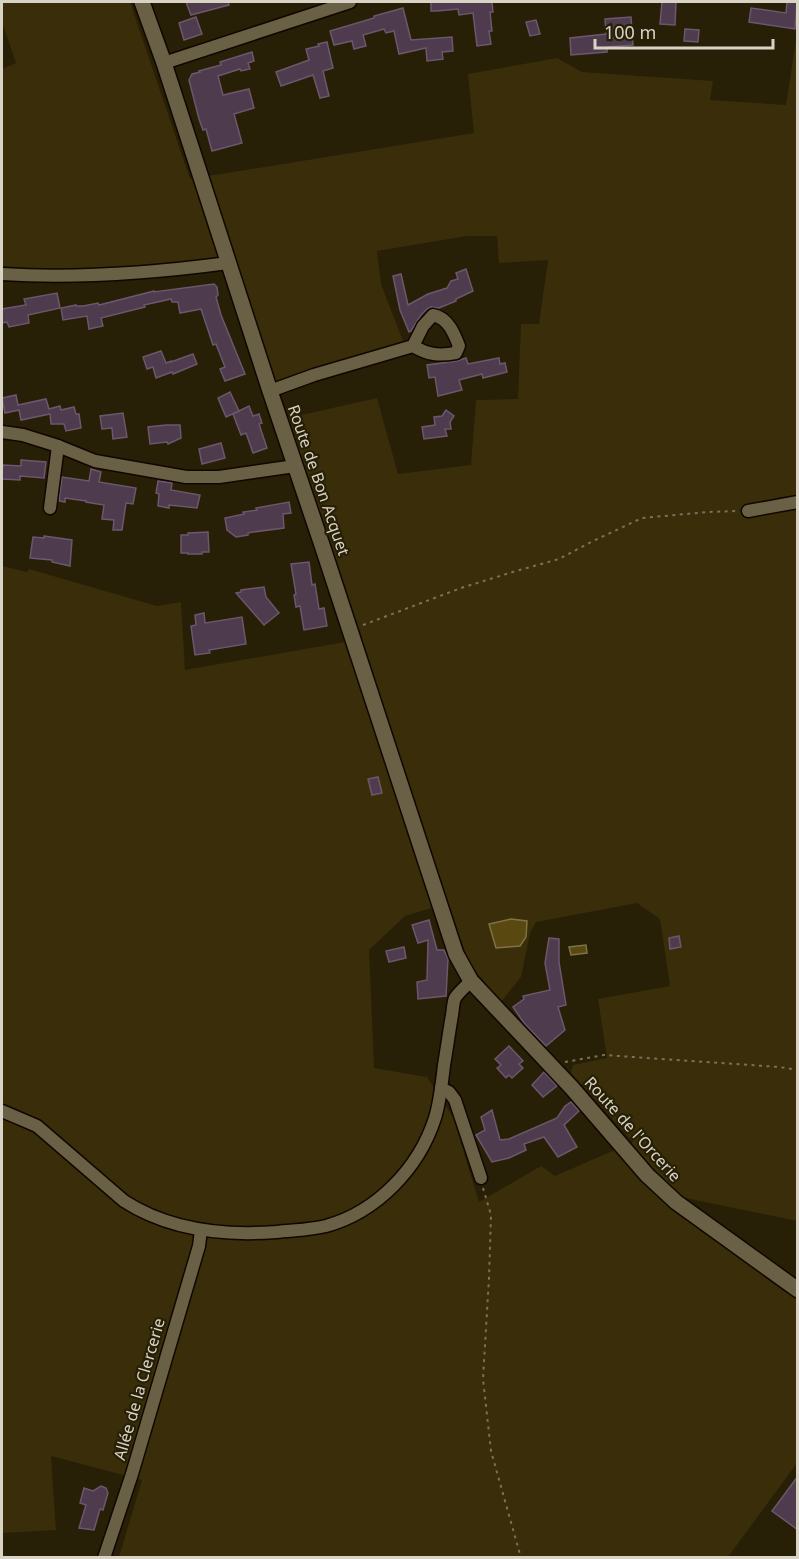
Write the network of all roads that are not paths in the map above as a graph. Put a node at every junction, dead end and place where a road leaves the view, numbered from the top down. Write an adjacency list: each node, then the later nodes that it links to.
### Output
1 (142, 2): 3 (street, Route de Bon Acquet)
2 (350, 2): 3 (street)
3 (164, 63): 4 (street, Route de Bon Acquet)
4 (228, 263): 5 (street); 7 (street, Route de Bon Acquet)
5 (2, 274)
6 (413, 346): 7 (street)
7 (270, 391): 10 (street, Route de Bon Acquet)
8 (2, 432): 9 (street)
9 (58, 446): 10 (street); 12 (street)
10 (295, 466): 14 (street, Route de Bon Acquet)
11 (798, 502): 13 (street)
12 (50, 508)
13 (748, 511)
14 (467, 975): 15 (street); 19 (street, Route de l'Orcerie)
15 (441, 1088): 17 (street); 18 (street)
16 (2, 1111): 18 (street)
17 (481, 1178)
18 (201, 1230): 20 (street, Allée de la Clercerie)
19 (798, 1290)
20 (104, 1557)

